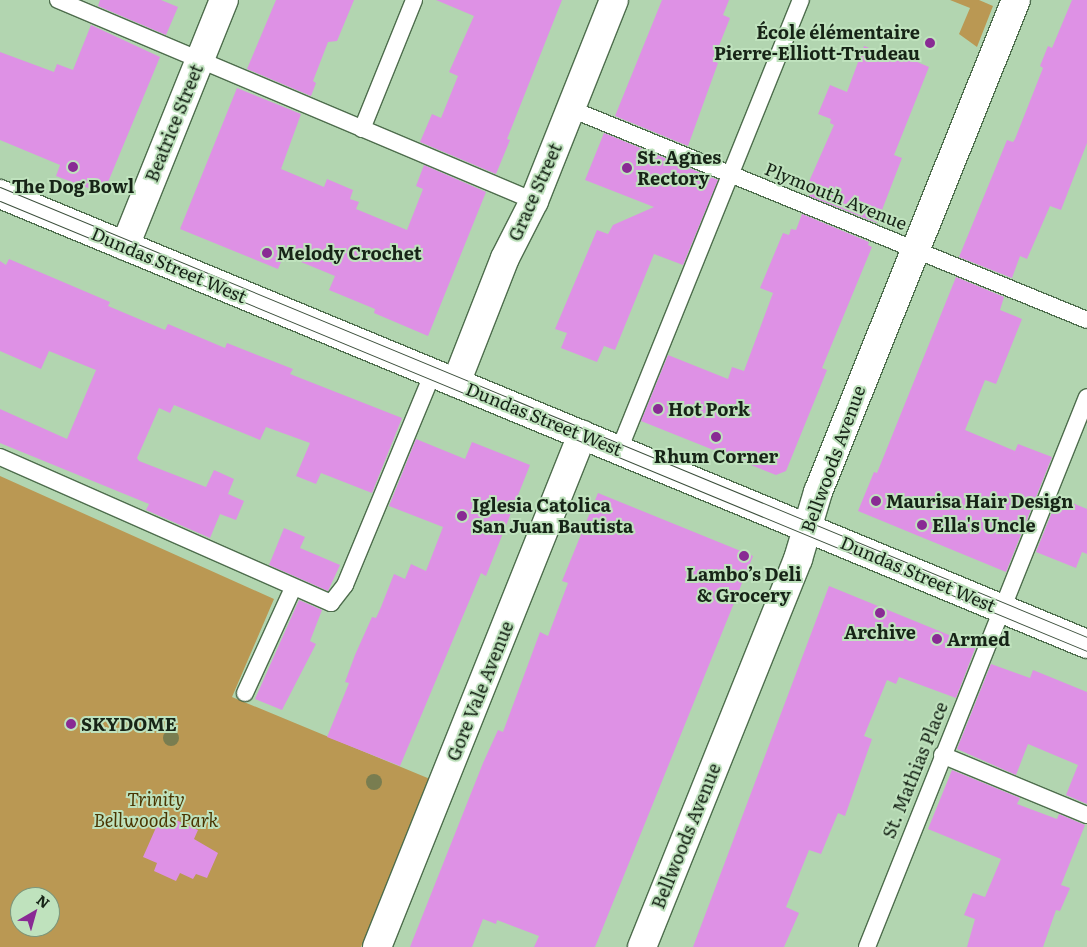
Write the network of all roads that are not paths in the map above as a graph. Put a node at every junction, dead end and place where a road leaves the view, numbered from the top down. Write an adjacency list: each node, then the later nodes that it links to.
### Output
1 (58, 0): 7 (lane)
2 (224, 0): 7 (street, Beatrice Street)
3 (414, 0): 9 (lane)
4 (614, 0): 8 (street, Grace Street)
5 (801, 0): 10 (lane)
6 (1016, 0): 14 (street, Bellwoods Avenue)
7 (199, 60): 9 (lane); 13 (street, Beatrice Street)
8 (571, 109): 10 (lane, Plymouth Avenue); 12 (street, Grace Street)
9 (362, 128): 12 (lane)
10 (731, 175): 14 (lane, Plymouth Avenue); 19 (lane)
11 (0, 194): 13 (street, Dundas Street West)
12 (534, 201): 16 (street, Grace Street)
13 (125, 246): 16 (street, Dundas Street West)
14 (915, 249): 15 (lane, Plymouth Avenue); 21 (street, Bellwoods Avenue)
15 (1087, 320)
16 (444, 378): 18 (street, Dundas Street West); 22 (lane)
17 (1087, 397): 23 (lane, St. Mathias Place)
18 (582, 435): 19 (street, Dundas Street West); 28 (street, Gore Vale Avenue)
19 (619, 450): 21 (street, Dundas Street West)
20 (0, 457): 22 (lane)
21 (807, 528): 23 (street, Dundas Street West); 29 (street, Bellwoods Avenue)
22 (293, 588): 25 (lane)
23 (1001, 609): 24 (street, Dundas Street West); 26 (lane, St. Mathias Place)
24 (1087, 644)
25 (245, 693)
26 (942, 755): 27 (lane); 30 (lane, St. Mathias Place)
27 (1087, 815)
28 (377, 947)
29 (642, 947)
30 (867, 947)

